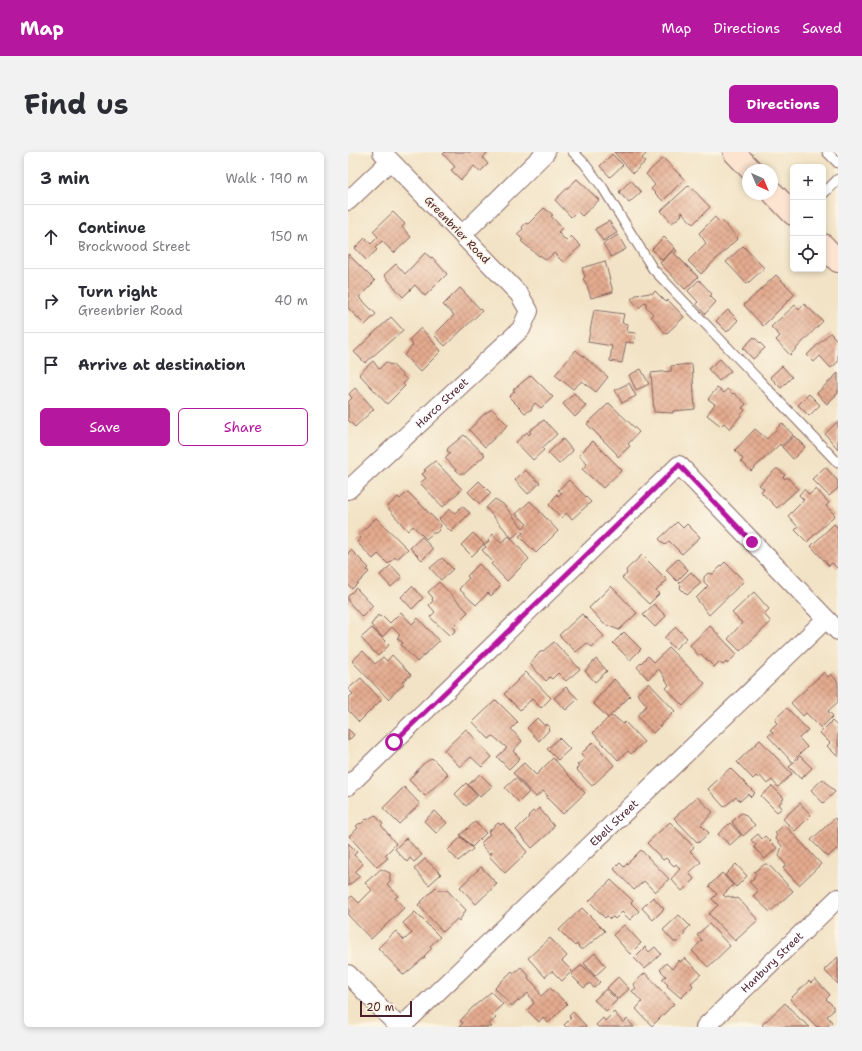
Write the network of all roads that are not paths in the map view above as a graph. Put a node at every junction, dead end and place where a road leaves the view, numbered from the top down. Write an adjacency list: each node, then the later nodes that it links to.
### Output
1 (546, 152): 13 (street)
2 (573, 152): 17 (lane)
3 (734, 152): 7 (main road)
4 (827, 152): 6 (lane)
5 (386, 157): 11 (street); 13 (street, Greenbrier Road)
6 (838, 163)
7 (745, 164)
8 (838, 179): 9 (lane)
9 (826, 191)
10 (778, 198): 12 (main road)
11 (348, 201)
12 (790, 211)
13 (462, 235): 16 (street, Greenbrier Road)
14 (826, 248): 15 (main road)
15 (838, 261)
16 (529, 311): 18 (street, Harco Street)
17 (838, 463)
18 (348, 490)
19 (832, 625): 20 (street); 23 (street, Ebell Street)
20 (348, 786)
21 (838, 898): 24 (street, Hanbury Street)
22 (348, 974): 23 (street)
23 (400, 1027)
24 (705, 1027)

